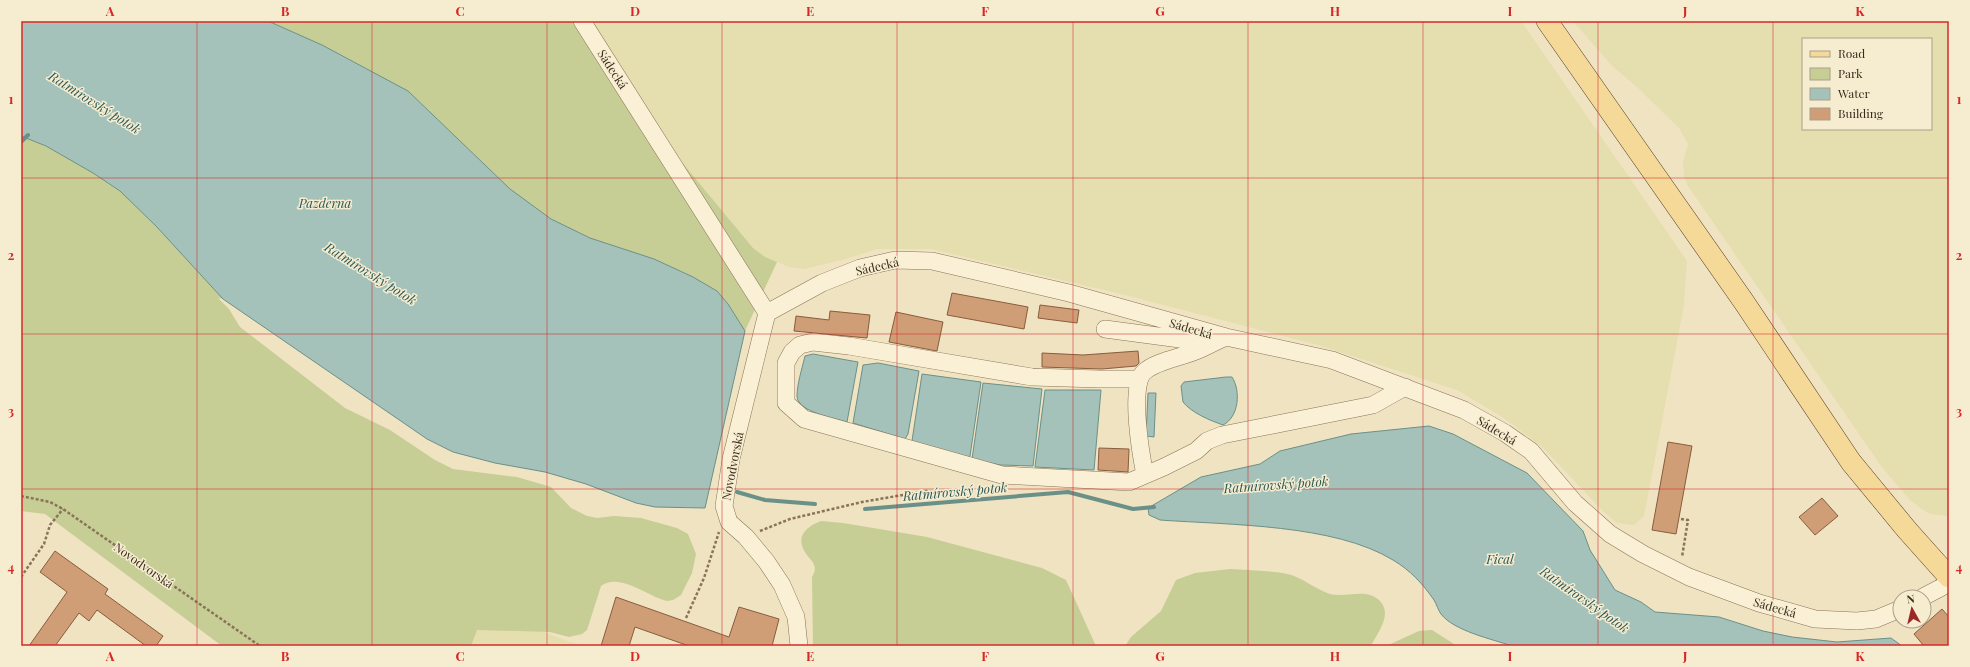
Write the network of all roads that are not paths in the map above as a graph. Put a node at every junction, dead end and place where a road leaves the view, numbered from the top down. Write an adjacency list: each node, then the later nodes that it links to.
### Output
1 (582, 21): 3 (street, Sádecká)
2 (1547, 21): 10 (main road)
3 (767, 313): 5 (street, Sádecká); 13 (street, Novodvorská)
4 (1105, 329): 6 (street)
5 (1226, 337): 6 (street); 8 (street, Sádecká)
6 (1210, 343): 7 (street)
7 (1139, 379): 9 (street); 9 (street)
8 (1405, 387): 9 (street); 12 (street, Sádecká)
9 (1145, 475)
10 (1949, 578): 11 (street)
11 (1932, 592)
12 (1892, 613)
13 (799, 646)

